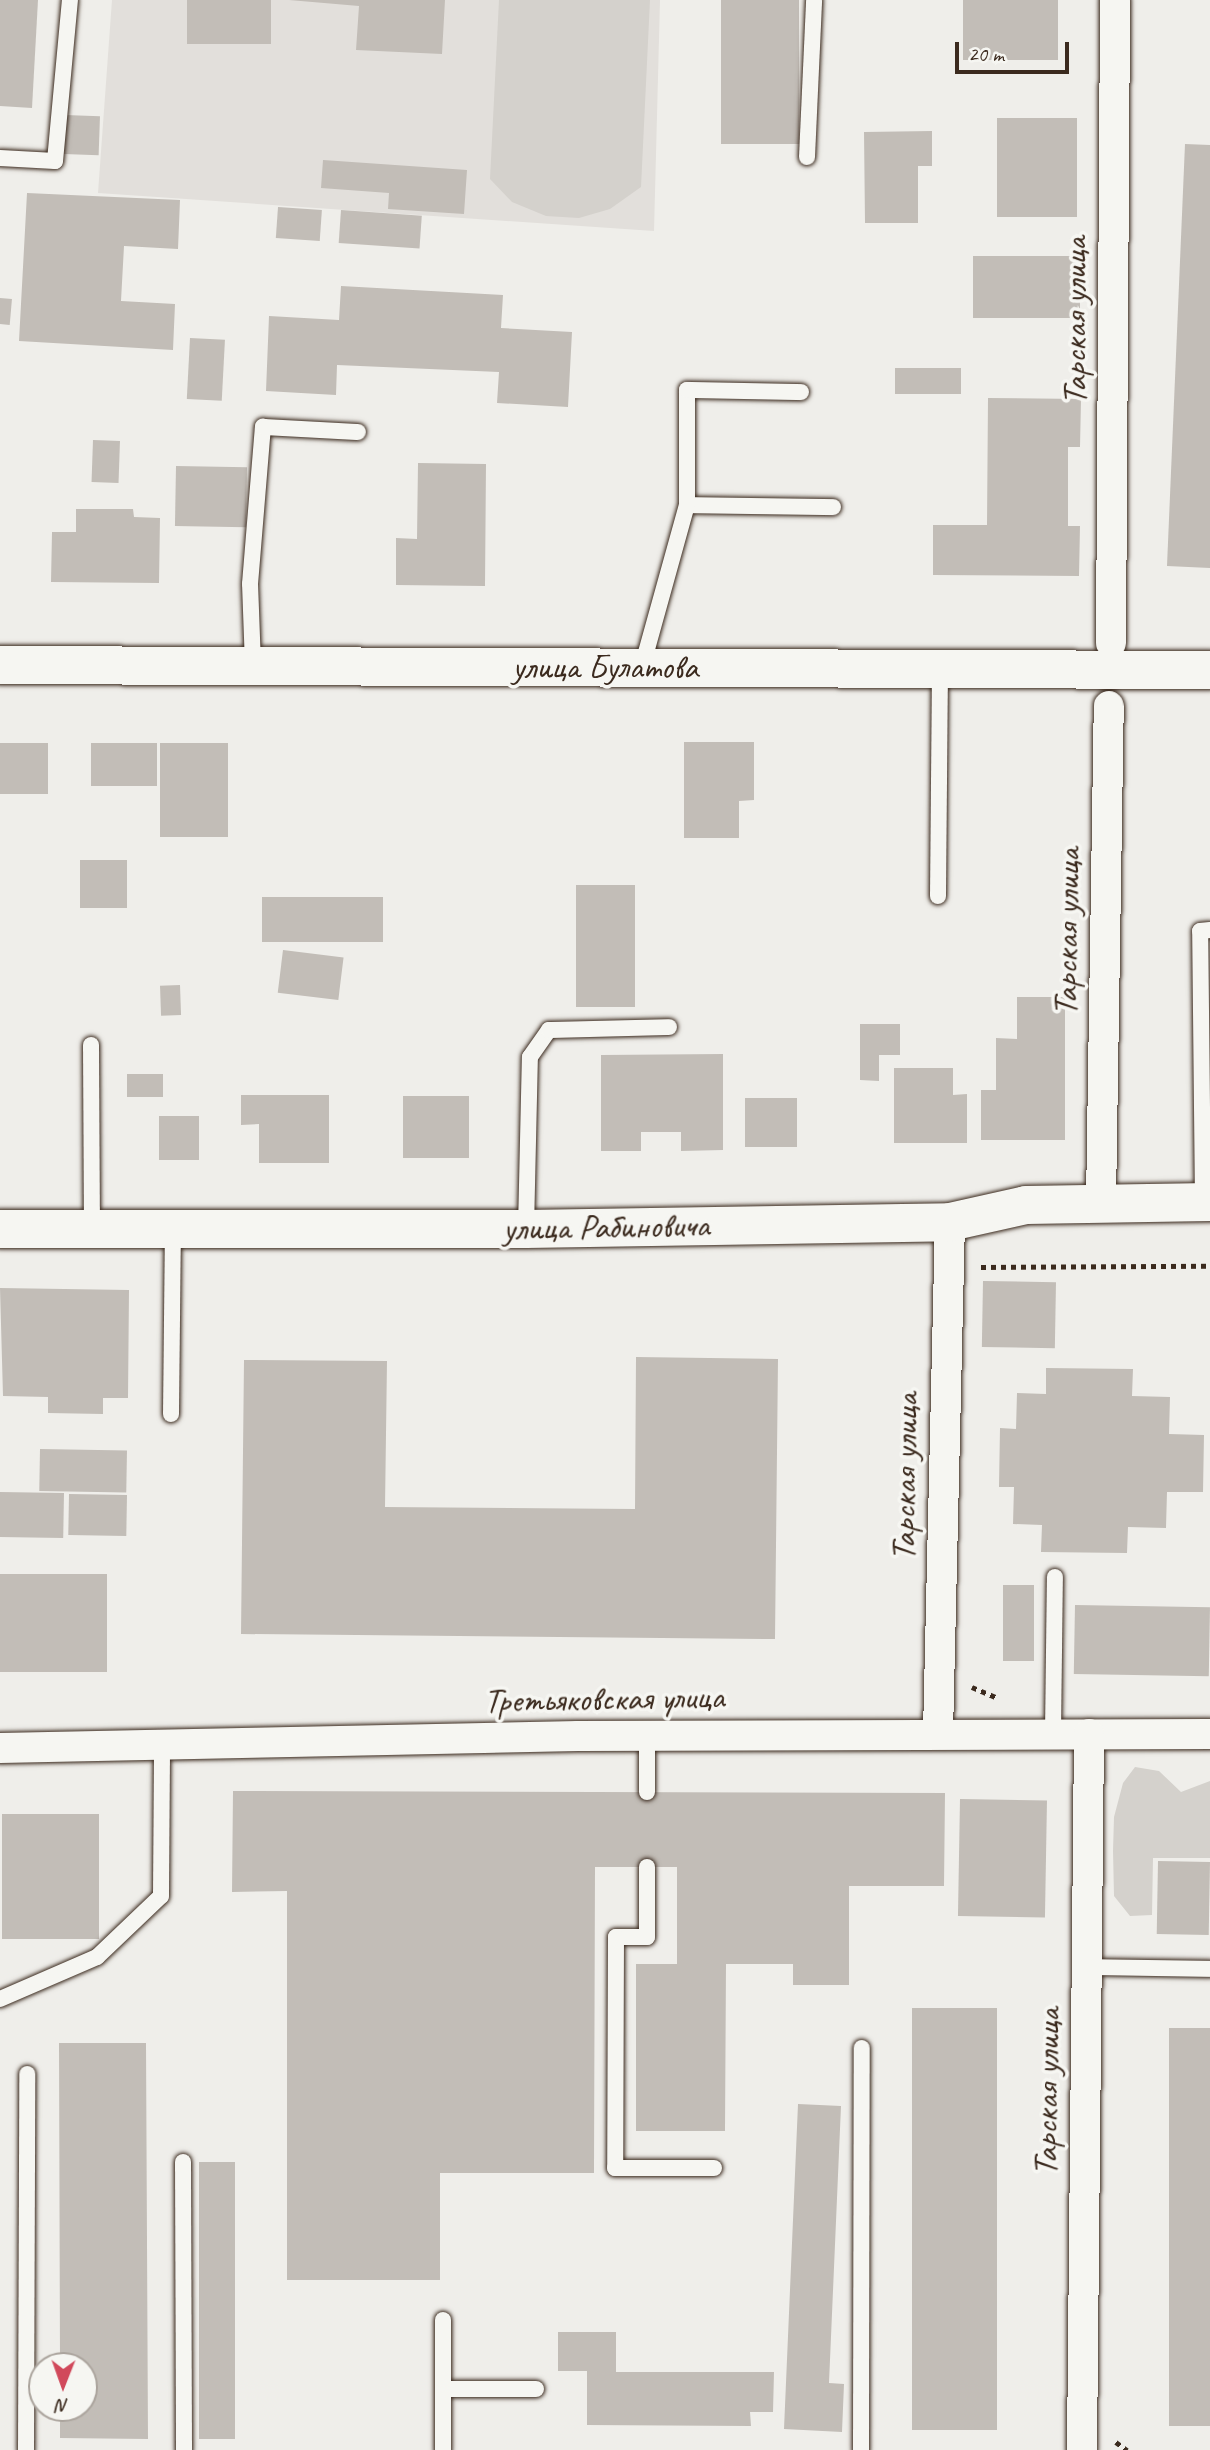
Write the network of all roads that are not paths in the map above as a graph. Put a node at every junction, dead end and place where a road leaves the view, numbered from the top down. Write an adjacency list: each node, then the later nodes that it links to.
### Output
1 (70, 0): 5 (lane)
2 (814, 0): 4 (lane)
3 (1115, 0): 10 (street, Тарская улица)
4 (807, 157)
5 (0, 158)
6 (801, 392): 8 (lane)
7 (358, 432): 13 (lane)
8 (687, 505): 9 (lane); 12 (lane)
9 (833, 507)
10 (1111, 643)
11 (0, 665): 13 (street, улица Булатова)
12 (642, 667): 13 (street, улица Булатова); 14 (street, улица Булатова)
13 (253, 669)
14 (940, 669): 15 (street, улица Булатова); 17 (lane)
15 (1210, 670)
16 (1109, 706): 21 (street, Тарская улица)
17 (938, 895)
18 (1210, 930): 22 (lane)
19 (669, 1027): 26 (lane)
20 (92, 1045): 25 (lane)
21 (1101, 1202): 22 (street, улица Рабиновича); 23 (street, улица Рабиновича)
22 (1206, 1202)
23 (950, 1222): 26 (street, улица Рабиновича); 31 (street, Тарская улица)
24 (0, 1229): 25 (street, улица Рабиновича)
25 (92, 1229): 27 (street, улица Рабиновича)
26 (526, 1229): 27 (street, улица Рабиновича)
27 (173, 1230): 28 (lane)
28 (170, 1414)
29 (1055, 1577): 30 (lane)
30 (1053, 1733): 31 (street, Третьяковская улица); 32 (street, Третьяковская улица)
31 (938, 1734): 34 (street, Третьяковская улица)
32 (1088, 1734): 33 (street, Третьяковская улица); 39 (street, Тарская улица)
33 (1210, 1734)
34 (647, 1736): 36 (street, Третьяковская улица); 37 (lane)
35 (0, 1748): 36 (street, Третьяковская улица)
36 (162, 1748): 41 (lane)
37 (646, 1792)
38 (647, 1867): 45 (lane)
39 (1086, 1967): 40 (lane); 53 (street, Тарская улица)
40 (1210, 1969)
41 (0, 1999)
42 (862, 2048): 52 (lane)
43 (27, 2074): 49 (lane)
44 (183, 2162): 50 (lane)
45 (715, 2168)
46 (443, 2320): 47 (lane)
47 (443, 2389): 48 (lane); 51 (lane)
48 (536, 2389)
49 (26, 2450)
50 (184, 2450)
51 (443, 2450)
52 (861, 2450)
53 (1082, 2450)

